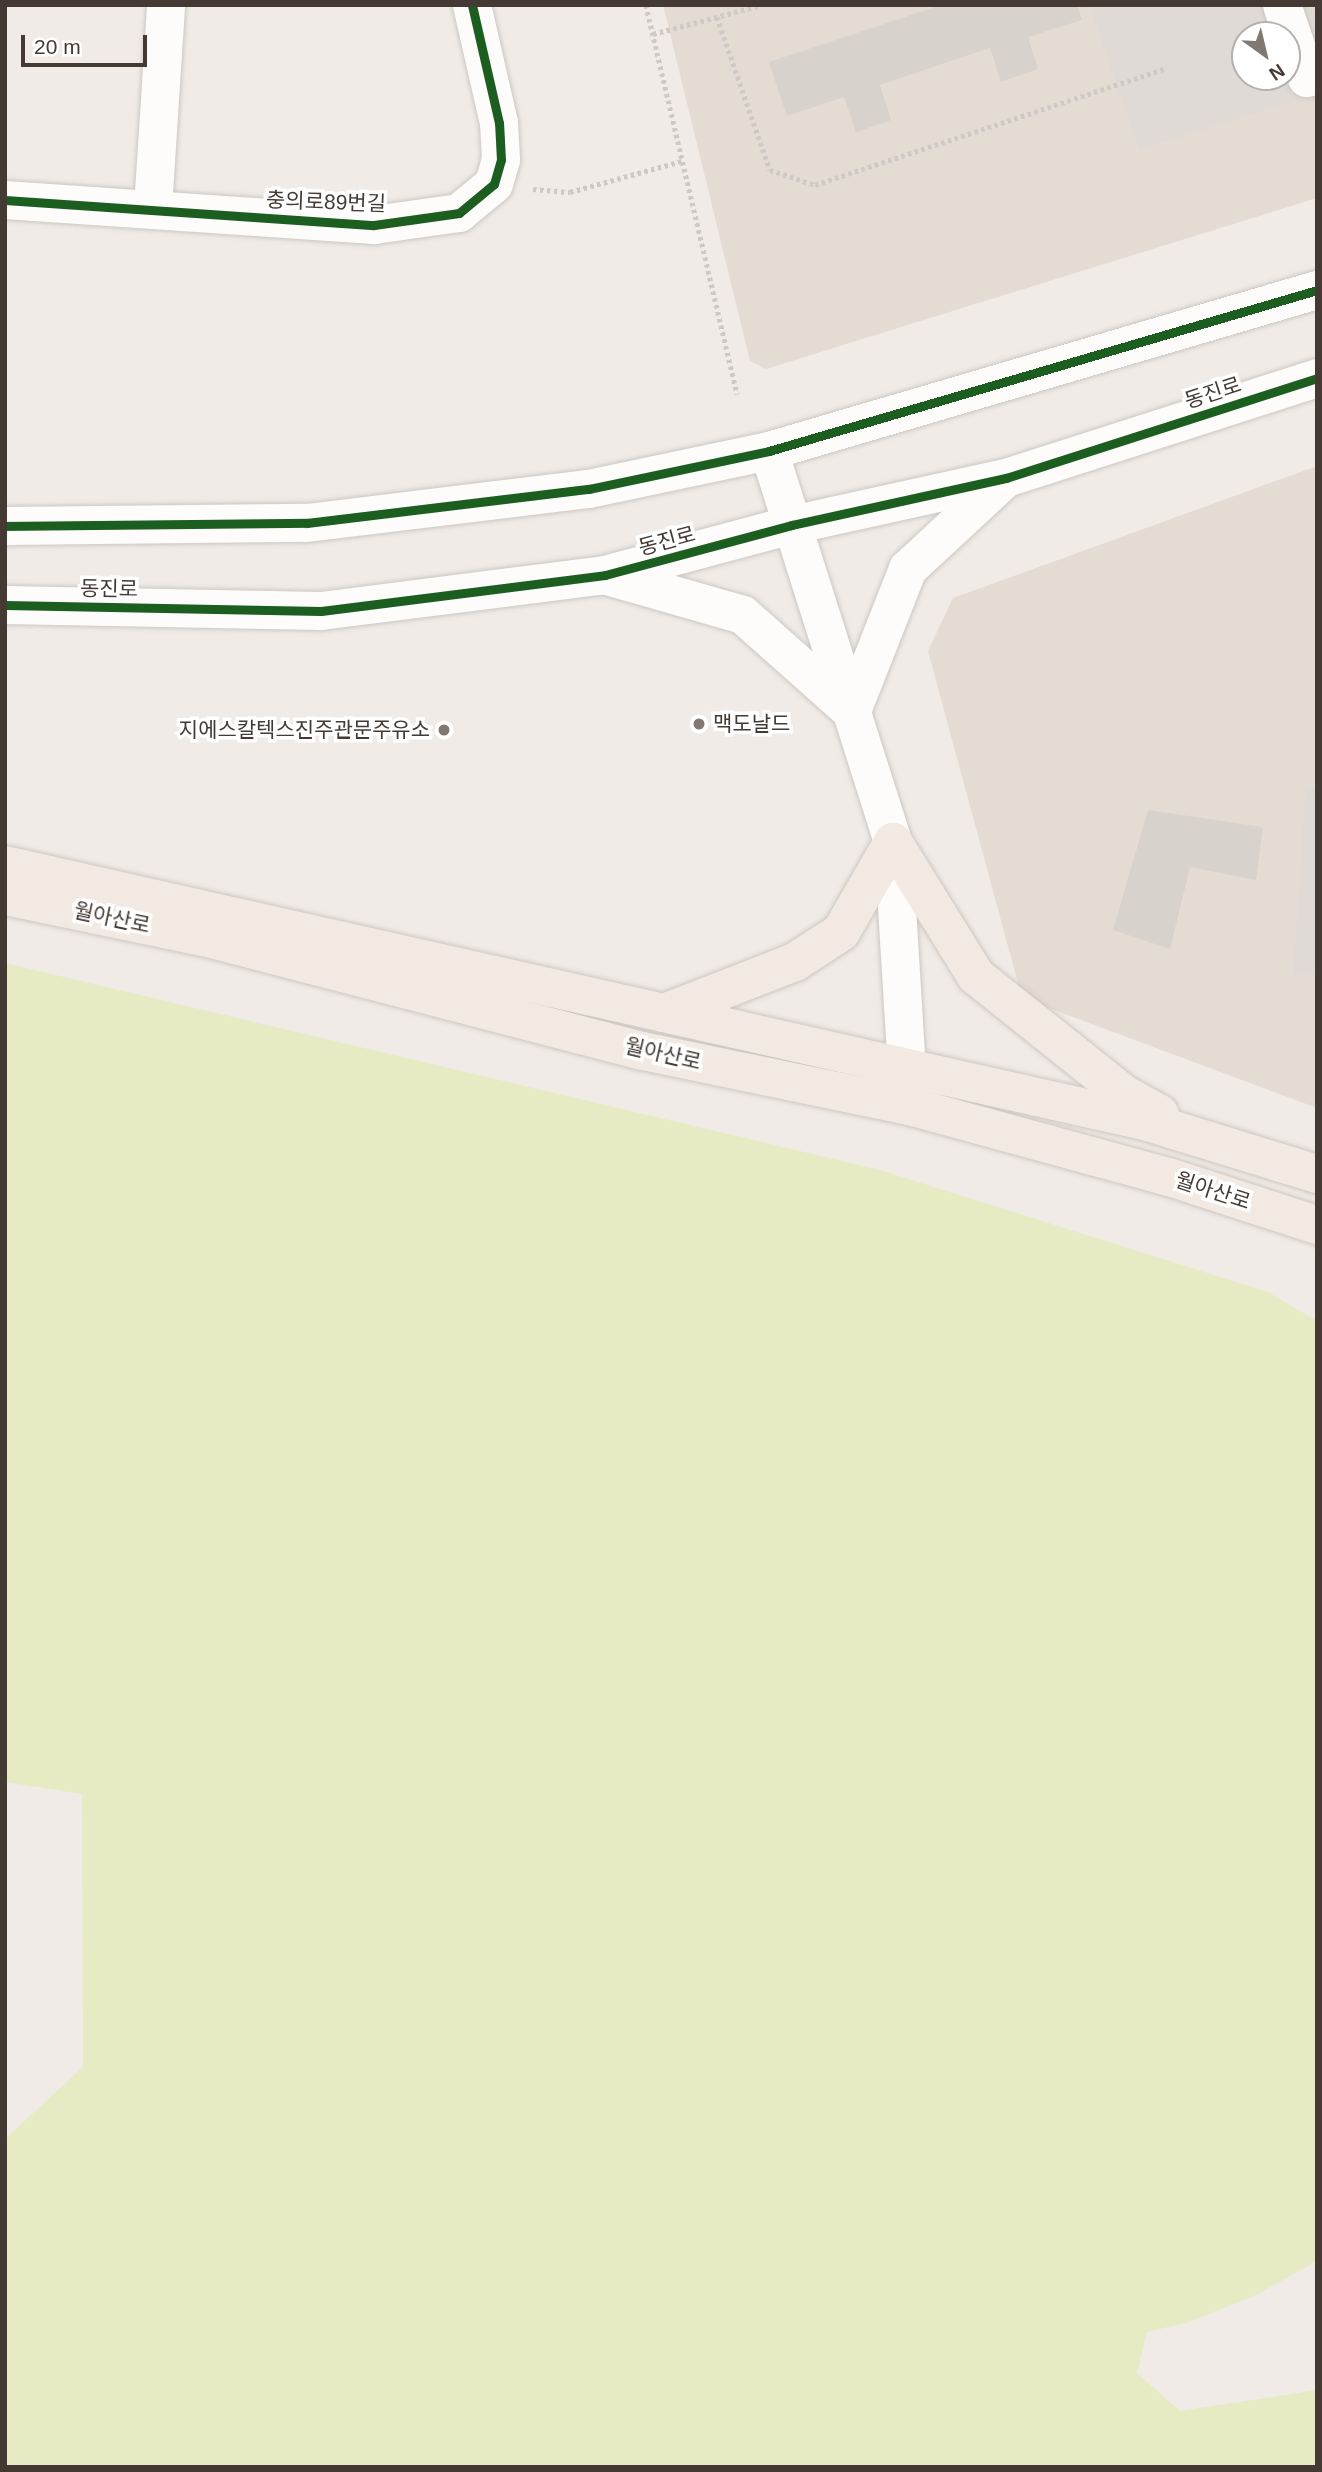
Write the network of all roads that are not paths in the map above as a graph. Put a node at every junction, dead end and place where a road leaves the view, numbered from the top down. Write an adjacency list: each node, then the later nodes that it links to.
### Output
1 (166, 5): 6 (street)
2 (472, 5): 6 (street, 충의로89번길)
3 (1282, 5): 4 (street)
4 (1317, 75)
5 (5, 200): 6 (street, 충의로89번길)
6 (153, 208)
7 (1317, 290): 9 (street)
8 (1317, 378): 10 (street, 동진로)
9 (769, 451): 11 (street); 12 (street)
10 (1006, 478): 11 (street, 동진로); 15 (street)
11 (792, 525): 13 (street, 동진로); 15 (street)
12 (5, 526)
13 (605, 575): 14 (street, 동진로); 15 (street)
14 (5, 605)
15 (852, 711): 16 (street)
16 (892, 842): 19 (main road); 20 (street); 22 (main road)
17 (5, 865): 19 (main road)
18 (5, 896): 21 (main road, 월아산로)
19 (664, 1013): 20 (main road)
20 (908, 1068): 21 (street); 22 (main road)
21 (909, 1106): 24 (main road, 월아산로)
22 (1204, 1138): 23 (main road)
23 (1317, 1174)
24 (1317, 1225)

